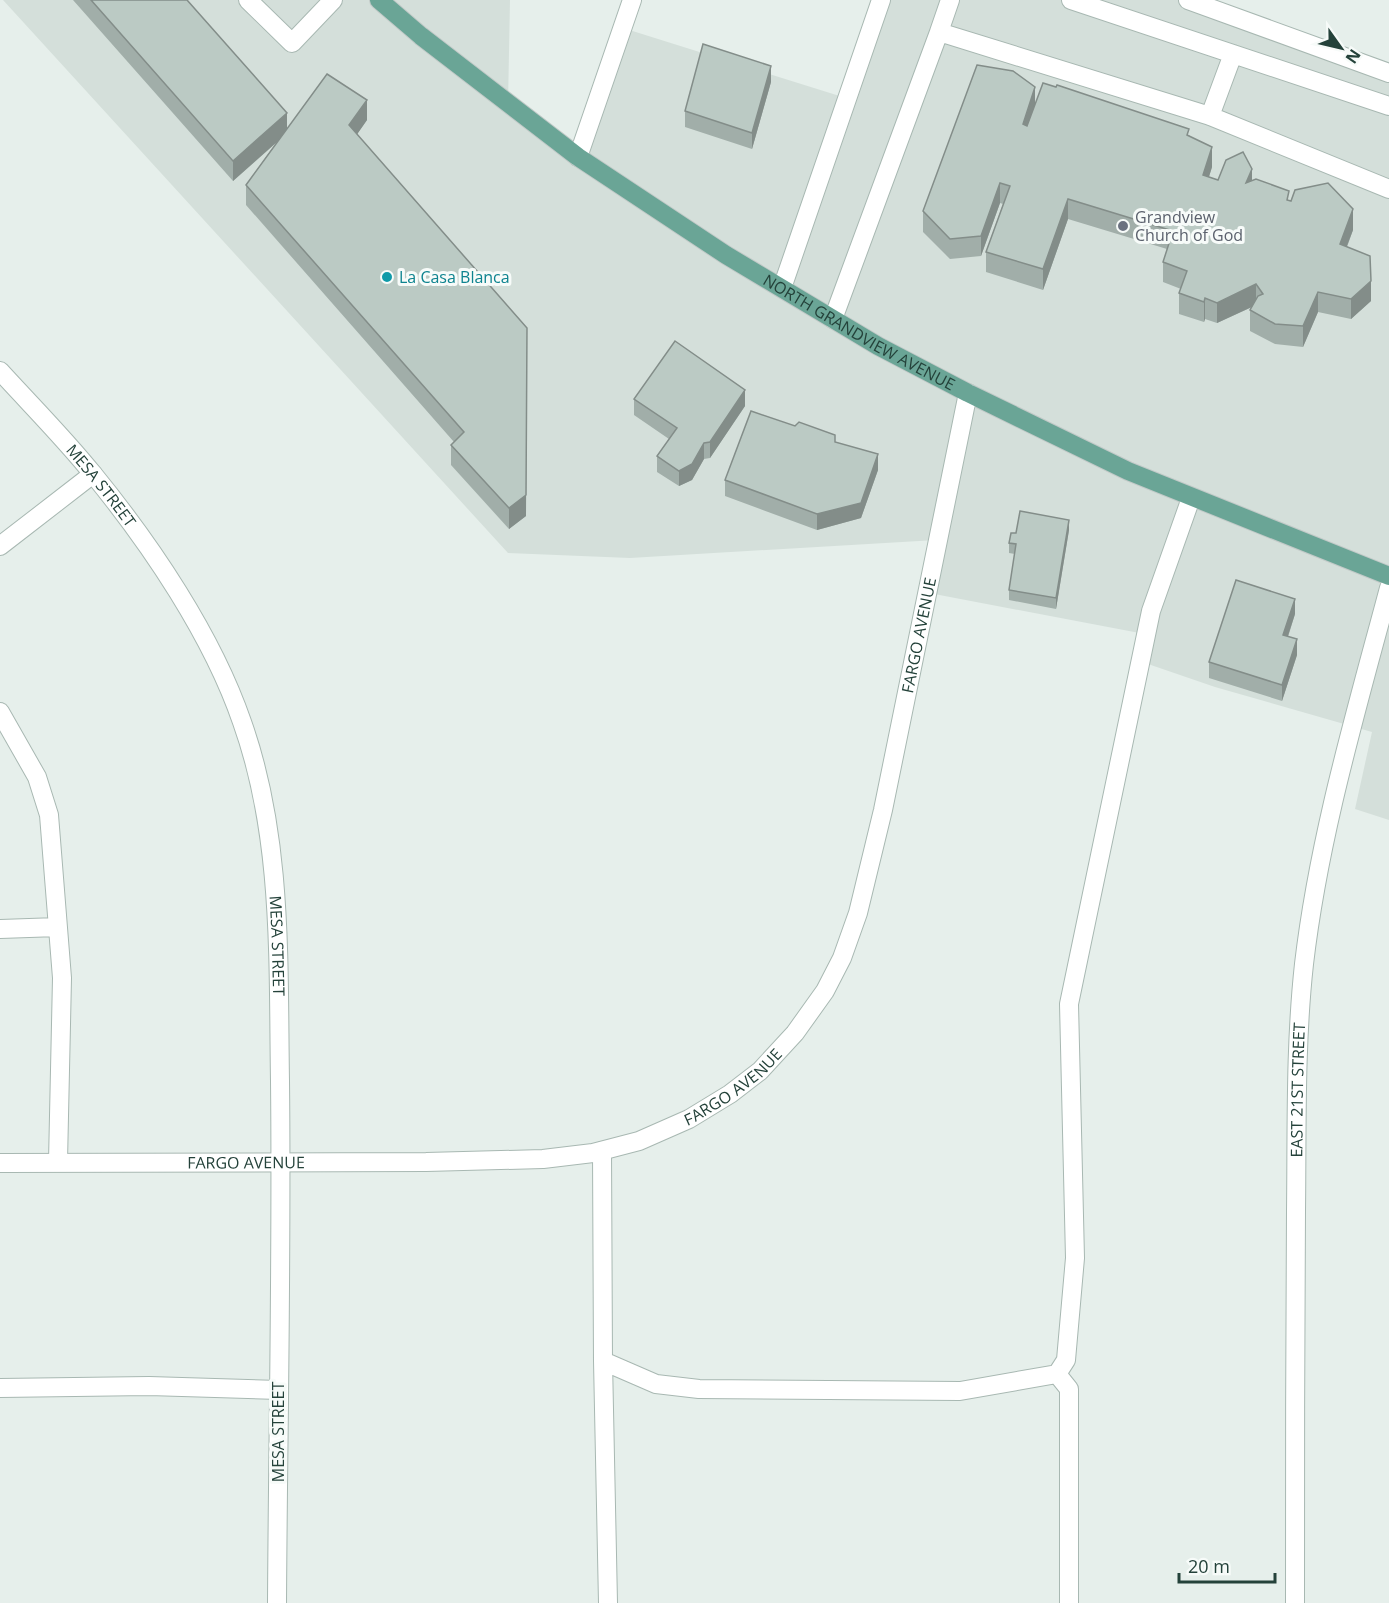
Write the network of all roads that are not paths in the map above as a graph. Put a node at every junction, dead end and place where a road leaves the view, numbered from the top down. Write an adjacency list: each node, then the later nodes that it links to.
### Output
1 (248, 0): 2 (street)
2 (333, 0)
3 (379, 0): 14 (main road, NORTH GRANDVIEW AVENUE)
4 (632, 0): 14 (street)
5 (881, 0): 16 (street)
6 (950, 0): 9 (street)
7 (1071, 0): 10 (street)
8 (1188, 0): 11 (street)
9 (939, 32): 13 (street); 17 (street)
10 (1233, 54): 12 (street); 13 (street)
11 (1389, 73)
12 (1389, 106)
13 (1210, 117): 15 (street)
14 (578, 157): 16 (main road, NORTH GRANDVIEW AVENUE)
15 (1389, 189)
16 (782, 288): 17 (main road, NORTH GRANDVIEW AVENUE)
17 (833, 319): 19 (main road, NORTH GRANDVIEW AVENUE)
18 (0, 371): 20 (street, MESA STREET)
19 (968, 393): 21 (main road, NORTH GRANDVIEW AVENUE); 28 (street, FARGO AVENUE)
20 (93, 474): 22 (street); 29 (street, MESA STREET)
21 (1191, 498): 23 (main road, NORTH GRANDVIEW AVENUE); 33 (street)
22 (0, 546)
23 (1389, 576)
24 (1389, 588): 39 (street, EAST 21ST STREET)
25 (0, 712): 26 (street)
26 (58, 927): 27 (street); 30 (street)
27 (0, 929)
28 (602, 1151): 29 (street, FARGO AVENUE); 32 (street)
29 (280, 1161): 30 (street, FARGO AVENUE); 35 (street, MESA STREET)
30 (58, 1162): 31 (street, FARGO AVENUE)
31 (0, 1163)
32 (603, 1361): 33 (street); 37 (street)
33 (1057, 1374): 38 (street)
34 (0, 1388): 35 (street)
35 (279, 1390): 36 (street, MESA STREET)
36 (277, 1603)
37 (608, 1603)
38 (1069, 1603)
39 (1295, 1603)

